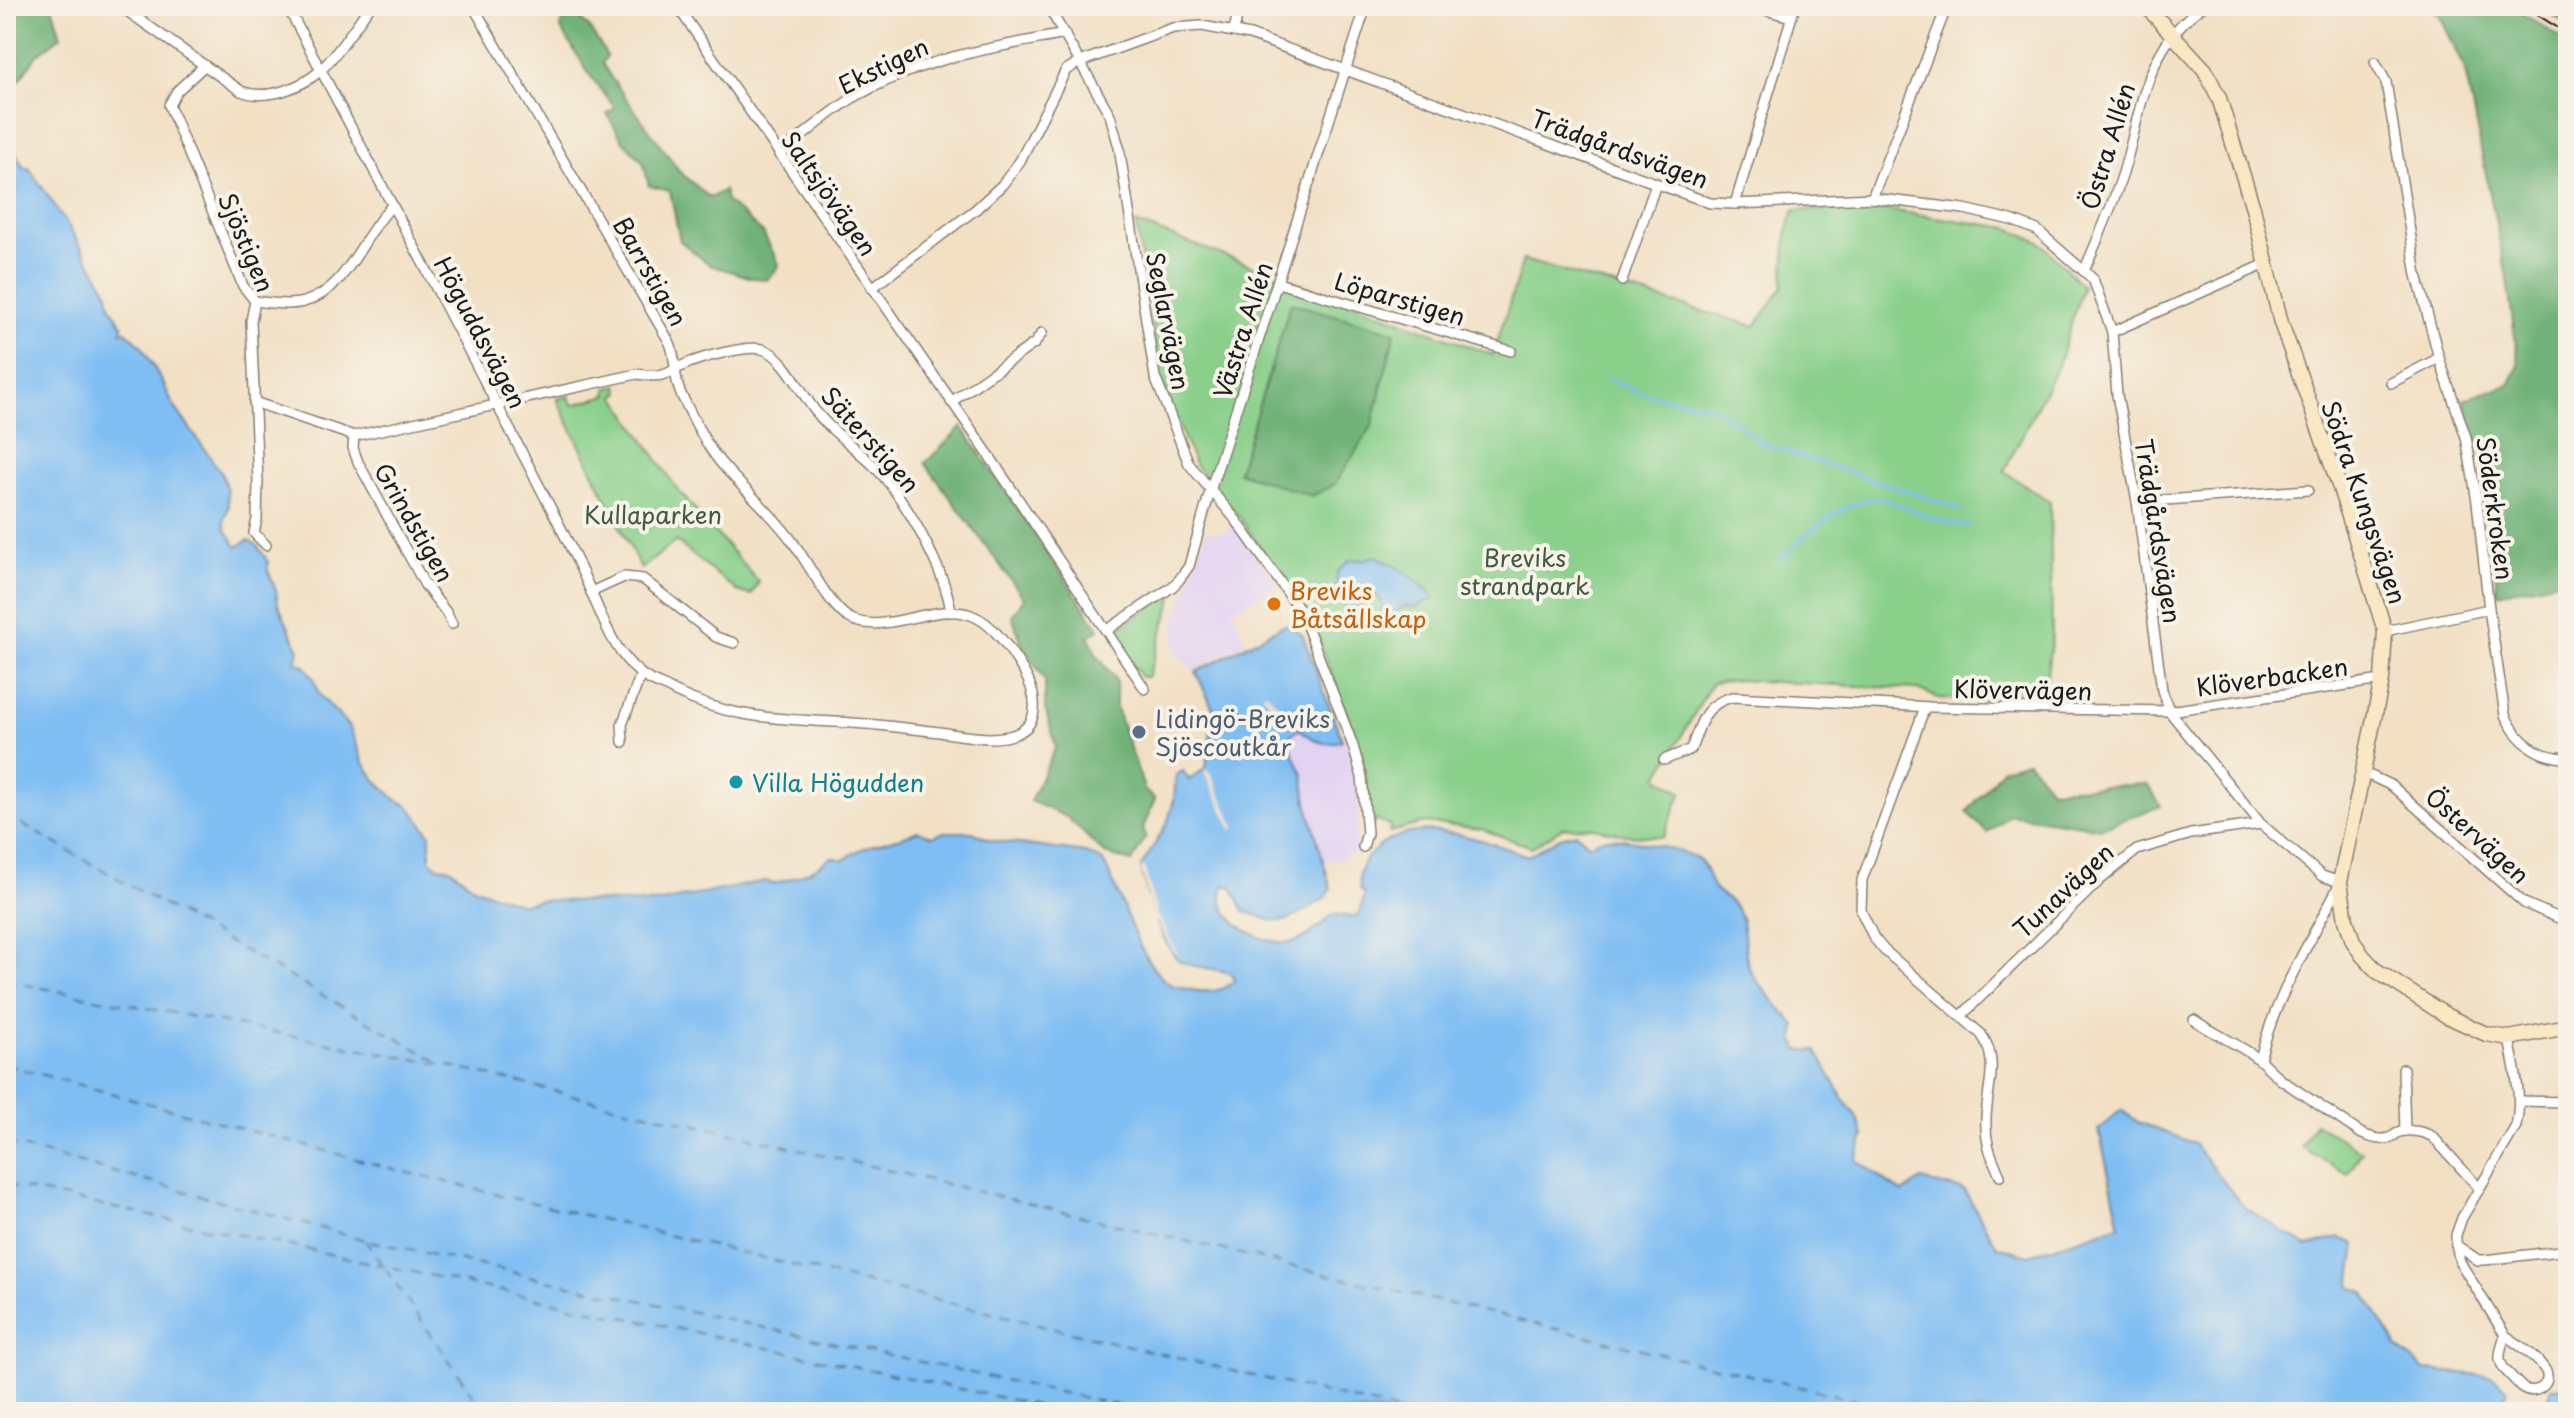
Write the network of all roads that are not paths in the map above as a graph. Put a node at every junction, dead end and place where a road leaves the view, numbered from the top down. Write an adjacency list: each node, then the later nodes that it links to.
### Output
1 (120, 6): 20 (street)
2 (287, 6): 22 (street, Höguddsvägen)
3 (370, 6): 22 (street)
4 (473, 6): 38 (street, Barrstigen)
5 (677, 6): 23 (street, Saltsjövägen)
6 (1048, 6): 16 (street, Seglarvägen)
7 (1239, 6): 15 (street)
8 (1366, 6): 21 (street, Västra Allén)
9 (1751, 6): 14 (street)
10 (1795, 6): 14 (street)
11 (1947, 6): 25 (street)
12 (2146, 6): 17 (street, Södra Kungsvägen)
13 (2203, 6): 17 (street, Östra Allén)
14 (1791, 17): 26 (street)
15 (1234, 32): 18 (street, Trädgårdsvägen); 21 (street, Trädgårdsvägen)
16 (1065, 34): 18 (street, Seglarvägen); 23 (street, Ekstigen)
17 (2173, 35): 28 (street, Södra Kungsvägen); 29 (street, Östra Allén)
18 (1080, 62): 32 (street); 44 (street, Seglarvägen)
19 (2375, 62): 37 (street, Söderkroken)
20 (204, 66): 22 (street); 33 (street, Sjöstigen)
21 (1345, 69): 24 (street, Trädgårdsvägen); 31 (street, Västra Allén)
22 (321, 70): 27 (street, Höguddsvägen)
23 (779, 155): 32 (street, Saltsjövägen)
24 (1656, 184): 26 (street, Trädgårdsvägen); 30 (street)
25 (1872, 198): 26 (street, Trädgårdsvägen); 29 (street, Trädgårdsvägen)
26 (1735, 204)
27 (392, 206): 33 (street); 42 (street, Höguddsvägen)
28 (2266, 264): 34 (street); 53 (street, Södra Kungsvägen)
29 (2084, 271): 34 (street, Trädgårdsvägen)
30 (1622, 281)
31 (1278, 283): 36 (street, Löparstigen); 44 (street, Västra Allén)
32 (872, 288): 41 (street, Saltsjövägen)
33 (255, 301): 40 (street, Sjöstigen)
34 (2112, 332): 46 (street, Trädgårdsvägen)
35 (1042, 333): 41 (street)
36 (1511, 351)
37 (2439, 358): 39 (street); 49 (street, Söderkroken)
38 (675, 369): 42 (street); 50 (street, Barrstigen); 50 (street, Säterstigen)
39 (2391, 383)
40 (254, 402): 43 (street); 47 (street, Sjöstigen)
41 (951, 402): 52 (street, Saltsjövägen)
42 (496, 405): 43 (street); 48 (street, Höguddsvägen)
43 (354, 436): 51 (street, Grindstigen)
44 (1211, 488): 52 (street, Västra Allén); 65 (street, Seglarvägen)
45 (2308, 490): 46 (street)
46 (2137, 502): 59 (street, Trädgårdsvägen)
47 (266, 545)
48 (591, 592): 54 (street); 55 (street, Höguddsvägen)
49 (2489, 609): 53 (street, Söderkroken); 61 (street)
50 (951, 612): 55 (street, Höguddsvägen)
51 (452, 624)
52 (1107, 630): 57 (street, Saltsjövägen)
53 (2385, 631): 56 (street, Södra Kungsvägen)
54 (734, 643)
55 (641, 674): 60 (street)
56 (2382, 680): 59 (street, Klöverbacken); 63 (street, Södra Kungsvägen)
57 (1145, 689)
58 (1925, 707): 59 (street, Klövervägen); 62 (street, Klövervägen); 68 (street)
59 (2169, 711): 64 (street)
60 (623, 742)
61 (2568, 758)
62 (1664, 760)
63 (2363, 776): 66 (street, Södra Kungsvägen); 67 (street, Östervägen)
64 (2261, 824): 66 (street); 68 (street, Tunavägen)
65 (1363, 847)
66 (2340, 884): 71 (street, Södra Kungsvägen); 72 (street)
67 (2568, 922)
68 (1961, 1016): 77 (street)
69 (2194, 1020): 72 (street)
70 (2568, 1027): 71 (street, Södra Kungsvägen)
71 (2509, 1038): 74 (street)
72 (2260, 1060): 76 (street)
73 (2403, 1069): 76 (street)
74 (2520, 1101): 75 (street); 78 (street)
75 (2568, 1102)
76 (2405, 1131): 78 (street)
77 (2000, 1176)
78 (2479, 1188): 79 (street)
79 (2456, 1245): 80 (street); 81 (street)
80 (2568, 1250)
81 (2505, 1335): 81 (street)

